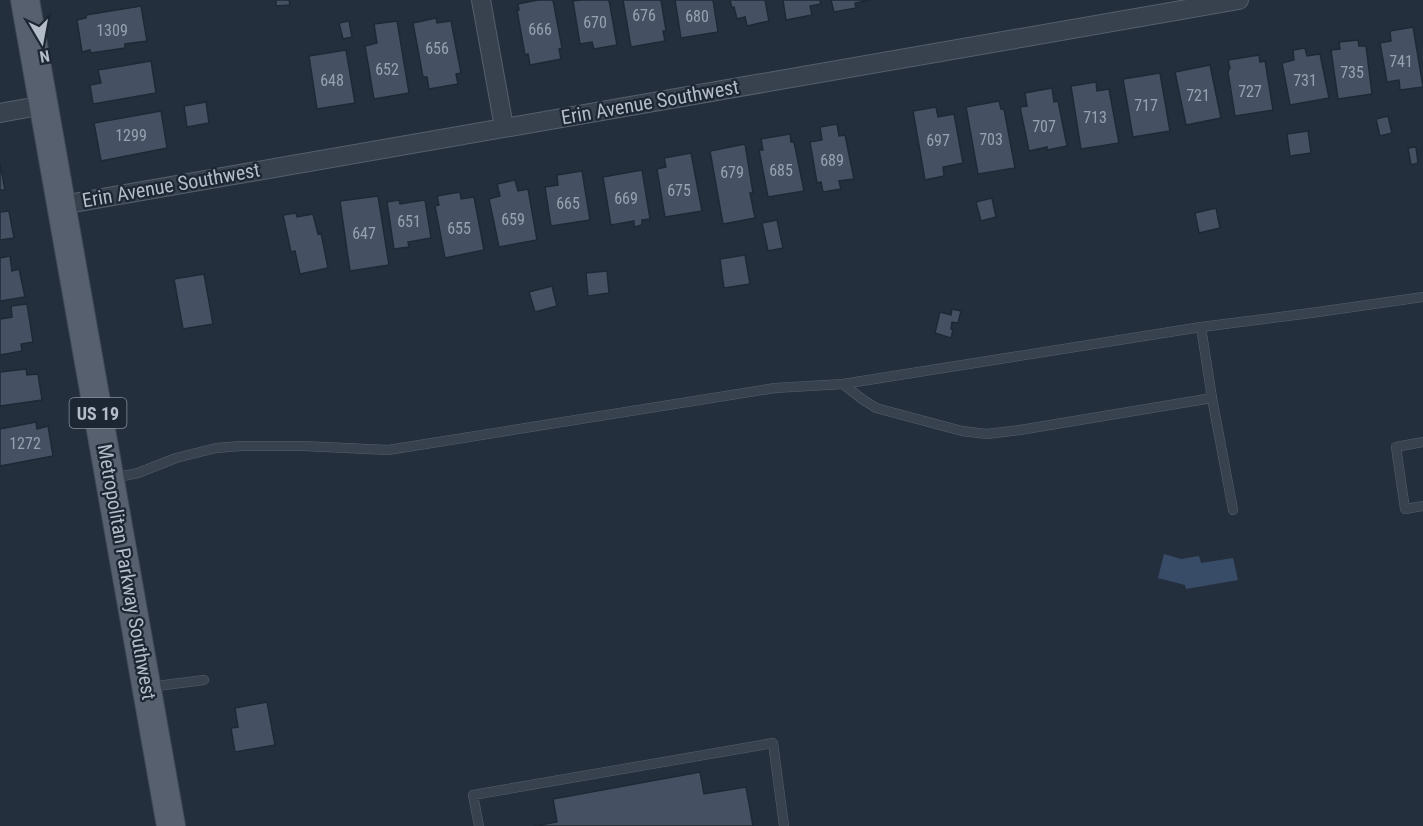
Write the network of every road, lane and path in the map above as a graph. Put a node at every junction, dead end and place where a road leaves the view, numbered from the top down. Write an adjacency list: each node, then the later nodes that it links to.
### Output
1 (25, 0): 5 (main road, Metropolitan Parkway Southwest / US 19)
2 (481, 0): 7 (street)
3 (1239, 0): 4 (street, Erin Avenue Southwest)
4 (1178, 5): 7 (street, Erin Avenue Southwest)
5 (44, 105): 6 (street); 8 (main road, Metropolitan Parkway Southwest / US 19)
6 (0, 113)
7 (504, 127): 8 (street, Erin Avenue Southwest)
8 (62, 205): 14 (main road, Metropolitan Parkway Southwest / US 19)
9 (1423, 297): 10 (lane)
10 (1201, 327): 11 (lane); 12 (lane)
11 (843, 384): 12 (lane); 14 (lane)
12 (1212, 398): 16 (lane)
13 (1423, 442): 15 (lane)
14 (110, 478): 18 (main road, Metropolitan Parkway Southwest / US 19)
15 (1423, 506)
16 (1233, 510)
17 (204, 680): 18 (lane)
18 (147, 688): 19 (main road, Metropolitan Parkway Southwest / US 19)
19 (171, 826)
20 (479, 826): 21 (lane)
21 (784, 826)

